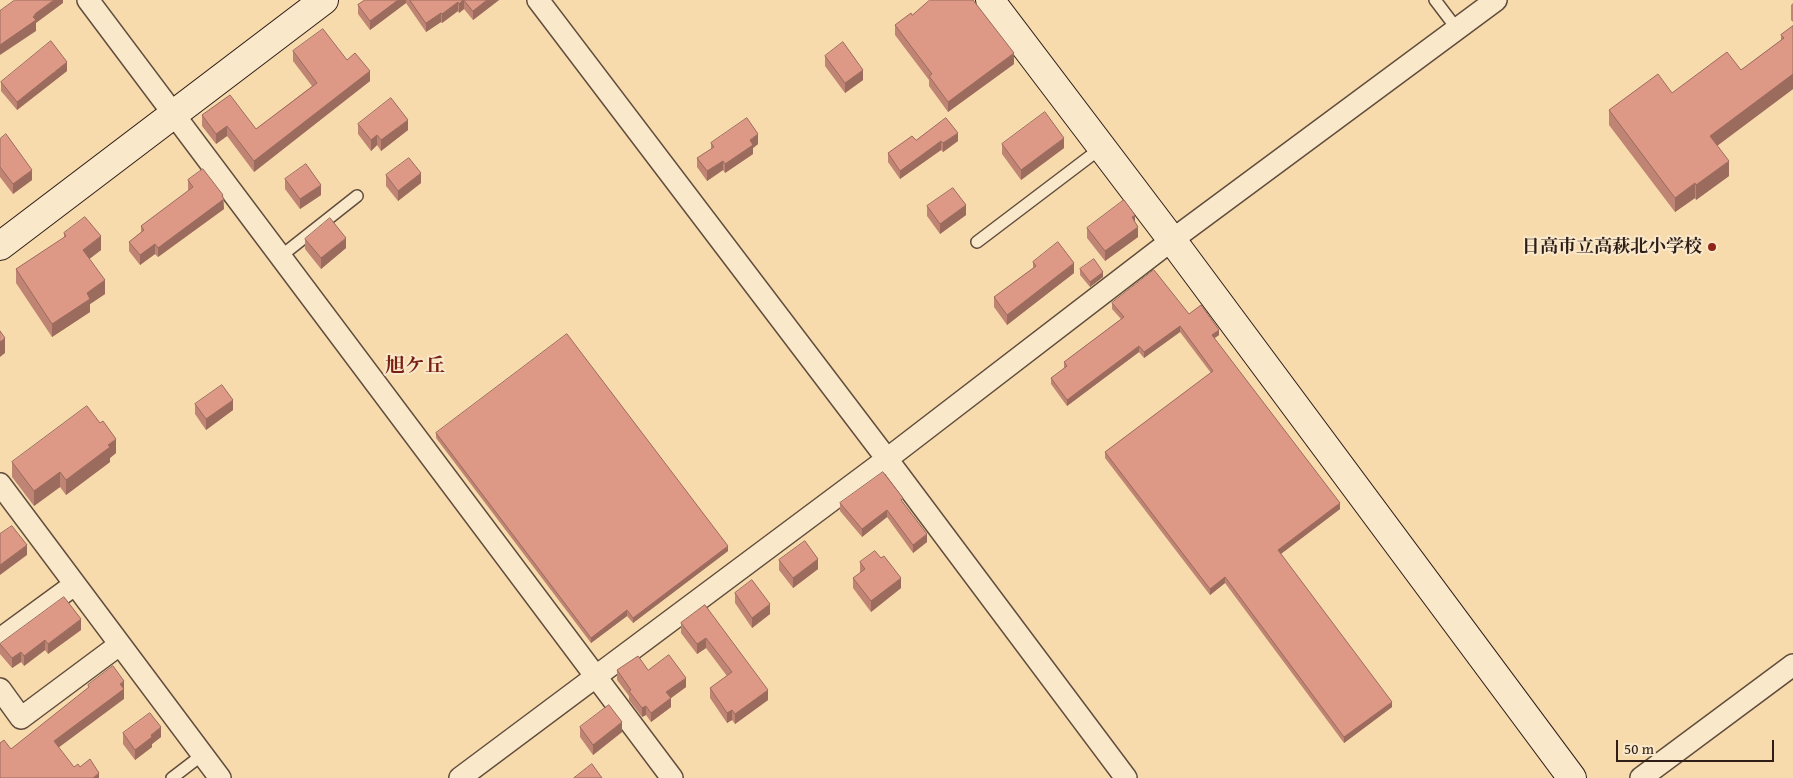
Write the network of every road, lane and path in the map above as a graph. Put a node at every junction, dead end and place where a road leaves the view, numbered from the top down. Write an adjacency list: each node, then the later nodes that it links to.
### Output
1 (88, 0): 8 (street)
2 (324, 0): 8 (street)
3 (538, 0): 15 (street)
4 (990, 0): 9 (street)
5 (1434, 0): 7 (lane)
6 (1496, 0): 7 (street)
7 (1457, 29): 11 (street)
8 (173, 113): 13 (street); 14 (street)
9 (1101, 148): 11 (street); 12 (lane)
10 (357, 196): 14 (lane)
11 (1172, 240): 15 (street); 29 (street)
12 (977, 242)
13 (0, 246)
14 (280, 256): 21 (street)
15 (887, 459): 21 (street); 28 (street)
16 (0, 484): 17 (street)
17 (74, 585): 18 (street); 19 (street)
18 (0, 639)
19 (119, 645): 22 (street); 23 (street)
20 (1793, 665): 30 (street)
21 (595, 676): 26 (street); 27 (street)
22 (0, 689)
23 (202, 755): 24 (lane); 25 (street)
24 (172, 778)
25 (220, 778)
26 (460, 778)
27 (672, 778)
28 (1126, 778)
29 (1572, 778)
30 (1641, 778)

